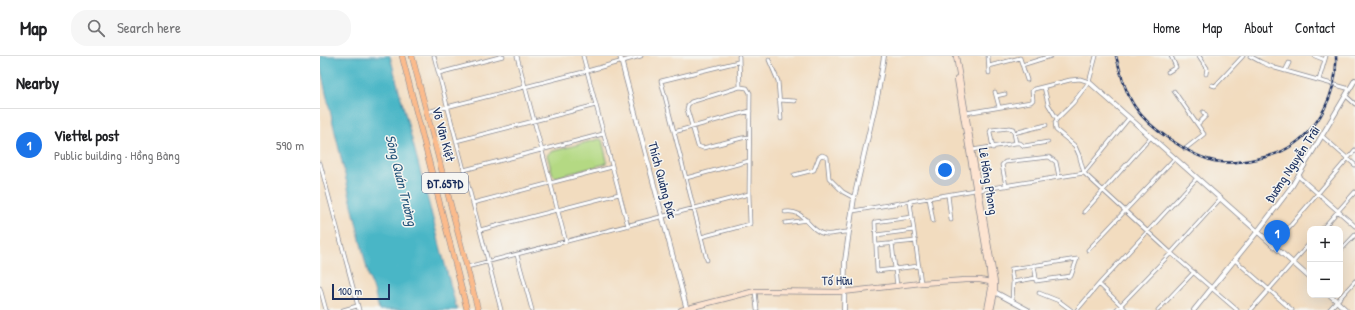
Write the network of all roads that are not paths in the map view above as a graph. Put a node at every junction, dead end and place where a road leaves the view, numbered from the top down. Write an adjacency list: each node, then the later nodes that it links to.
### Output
1 (402, 56): 57 (main road, Võ Văn Kiệt / ĐT.657D)
2 (412, 56): 53 (main road, Võ Văn Kiệt / ĐT.657D)
3 (434, 56): 32 (street)
4 (502, 56): 32 (street)
5 (517, 56): 40 (street)
6 (583, 56): 29 (street)
7 (620, 56): 24 (street, Thích Quảng Đức)
8 (641, 56): 24 (street)
9 (739, 56): 25 (street)
10 (884, 56): 103 (street)
11 (955, 56): 56 (main road, Lê Hồng Phong)
12 (988, 56): 28 (street)
13 (1051, 56): 21 (street)
14 (1096, 56): 38 (street)
15 (1171, 56): 31 (street)
16 (1199, 56): 34 (street)
17 (1243, 56): 39 (street)
18 (1250, 56): 30 (street)
19 (1316, 56): 23 (street)
20 (1326, 56): 23 (street)
21 (1046, 57): 27 (street)
22 (769, 60): 47 (street)
23 (1325, 60): 36 (street)
24 (622, 61): 29 (street); 115 (street, Thích Quảng Đức)
25 (738, 62): 41 (street); 65 (street)
26 (1289, 63): 30 (street)
27 (1022, 65): 28 (street); 35 (street)
28 (989, 66): 33 (street)
29 (587, 71): 40 (street); 50 (street)
30 (1286, 71): 36 (street)
31 (1168, 72)
32 (439, 73): 51 (street)
33 (989, 73)
34 (1206, 74)
35 (1027, 80)
36 (1319, 80): 43 (street)
37 (1355, 80): 43 (street, Đường Nguyễn Trãi)
38 (1089, 82): 42 (street); 58 (street); 59 (street)
39 (1212, 85)
40 (525, 86): 51 (street); 61 (street)
41 (740, 87): 54 (street); 63 (street)
42 (1044, 87): 52 (street); 58 (street)
43 (1350, 89): 46 (street, Đường Nguyễn Trãi)
44 (1174, 91): 62 (street)
45 (1005, 94): 52 (street)
46 (1346, 96): 49 (street); 68 (street, Đường Nguyễn Trãi)
47 (779, 100): 48 (street); 60 (street)
48 (795, 101)
49 (1355, 104)
50 (596, 105): 61 (street); 67 (street)
51 (447, 106): 53 (street); 71 (street)
52 (998, 107): 56 (street)
53 (427, 112): 57 (main road); 148 (main road, Võ Văn Kiệt / ĐT.657D)
54 (750, 112): 63 (street); 69 (street)
55 (1203, 112): 62 (street)
56 (964, 113): 77 (main road, Lê Hồng Phong); 96 (main road, Lê Hồng Phong)
57 (416, 115): 175 (main road, Võ Văn Kiệt / ĐT.657D)
58 (1057, 118): 86 (street)
59 (1129, 118): 70 (street); 86 (street)
60 (781, 119)
61 (534, 121): 71 (street); 76 (street)
62 (1198, 124): 75 (street)
63 (692, 126): 65 (street); 69 (street)
64 (1046, 126): 66 (street)
65 (674, 132): 90 (street)
66 (1014, 133): 73 (street); 74 (street)
67 (603, 134): 76 (street); 84 (street)
68 (1322, 136): 80 (street); 88 (street, Đường Nguyễn Trãi)
69 (749, 137): 81 (street)
70 (1151, 137): 79 (street); 97 (street)
71 (456, 141): 85 (street)
72 (1048, 142): 73 (street)
73 (1016, 143): 74 (street)
74 (993, 148): 77 (street)
75 (1185, 149)
76 (541, 150): 85 (street); 92 (street)
77 (972, 150): 96 (main road, Lê Hồng Phong)
78 (1355, 150): 80 (street)
79 (1175, 158): 91 (street); 111 (street)
80 (1348, 159): 83 (street); 99 (street)
81 (749, 161): 90 (street); 101 (street)
82 (320, 163): 93 (street)
83 (1355, 165)
84 (612, 166): 92 (street); 100 (street)
85 (464, 170): 107 (street)
86 (1084, 173): 89 (street); 97 (street)
87 (794, 175): 103 (street)
88 (1298, 176): 99 (street); 126 (street, Đường Nguyễn Trãi)
89 (1059, 177): 95 (street); 95 (street)
90 (686, 178): 108 (street)
91 (1197, 178): 105 (street); 128 (street)
92 (550, 182): 107 (street); 109 (street)
93 (326, 184): 94 (street); 170 (street)
94 (320, 186)
95 (1006, 186): 96 (street)
96 (977, 190): 102 (street); 156 (main road, Lê Hồng Phong)
97 (1103, 190): 111 (street); 114 (street)
98 (1355, 192): 112 (street)
99 (1318, 193): 112 (street); 136 (street)
100 (619, 194): 109 (street); 121 (street)
101 (749, 194): 108 (street); 131 (street)
102 (948, 195): 104 (street); 118 (street)
103 (854, 198): 110 (street)
104 (929, 198): 106 (street); 119 (street)
105 (1220, 198): 126 (street); 140 (street)
106 (910, 202): 110 (street); 116 (street)
107 (473, 203): 124 (street)
108 (694, 209): 115 (street); 131 (street)
109 (558, 210): 124 (street); 133 (street)
110 (853, 211): 127 (street)
111 (1126, 211): 128 (street); 139 (street)
112 (1338, 211): 122 (street); 123 (street)
113 (785, 212): 117 (street)
114 (1084, 212)
115 (663, 217): 121 (street); 171 (street, Thích Quảng Đức)
116 (912, 217): 125 (street); 129 (street)
117 (807, 220): 120 (street); 127 (street)
118 (951, 220)
119 (933, 221)
120 (785, 223)
121 (628, 226): 133 (street)
122 (1325, 226)
123 (1355, 226)
124 (480, 230): 144 (street)
125 (914, 230): 129 (street); 132 (street)
126 (1258, 231): 136 (street); 143 (street, Đường Nguyễn Trãi)
127 (849, 232): 164 (street)
128 (1148, 232): 140 (street); 157 (street)
129 (876, 235): 135 (street)
130 (1355, 235): 138 (street)
131 (701, 237): 142 (street)
132 (916, 241): 134 (street); 147 (street)
133 (566, 242): 141 (street)
134 (892, 243): 135 (street); 149 (street)
135 (876, 245): 149 (street)
136 (1274, 245): 145 (street)
137 (1307, 246): 145 (street)
138 (1343, 249)
139 (1088, 250)
140 (1171, 253): 150 (street); 169 (street)
141 (517, 255): 144 (street); 178 (street)
142 (707, 260)
143 (1235, 260): 159 (street, Đường Nguyễn Trãi); 161 (street)
144 (488, 262): 148 (street); 177 (street)
145 (1293, 262): 151 (street); 161 (street)
146 (1034, 265): 152 (street); 152 (street); 154 (street)
147 (919, 266): 149 (street); 155 (street)
148 (467, 267): 176 (main road, Võ Văn Kiệt / ĐT.657D)
149 (894, 269): 158 (street)
150 (1194, 272): 159 (street); 189 (street)
151 (1307, 275)
152 (1036, 278): 154 (street)
153 (1355, 281): 168 (street)
154 (1013, 282): 167 (street)
155 (921, 283): 156 (main road, Tố Hữu); 158 (main road, Tố Hữu)
156 (992, 283): 163 (main road, Lê Hồng Phong)
157 (1098, 284): 169 (street); 186 (street)
158 (897, 286): 164 (main road, Tố Hữu)
159 (1212, 287): 190 (street, Đường Nguyễn Trãi); 191 (street)
160 (320, 288): 172 (street)
161 (1269, 290): 192 (street); 193 (street)
162 (755, 291): 164 (main road, Tố Hữu); 171 (main road, Tố Hữu); 180 (street)
163 (993, 291): 167 (street); 182 (main road, Lê Hồng Phong); 183 (main road, Lê Hồng Phong)
164 (843, 292): 181 (street)
165 (1039, 293): 185 (street)
166 (1333, 298): 168 (street)
167 (1012, 301): 184 (street)
168 (1337, 302): 194 (street); 195 (street)
169 (1120, 305): 187 (street); 188 (street)
170 (357, 306): 173 (street); 174 (street)
171 (687, 309): 179 (main road, Tố Hữu)
172 (326, 310)
173 (343, 310)
174 (359, 310)
175 (467, 310)
176 (478, 310)
177 (501, 310)
178 (532, 310)
179 (681, 310)
180 (756, 310)
181 (844, 310)
182 (987, 310)
183 (991, 310)
184 (1028, 310)
185 (1071, 310)
186 (1077, 310)
187 (1116, 310)
188 (1126, 310)
189 (1158, 310)
190 (1194, 310)
191 (1237, 310)
192 (1251, 310)
193 (1292, 310)
194 (1329, 310)
195 (1346, 310)

